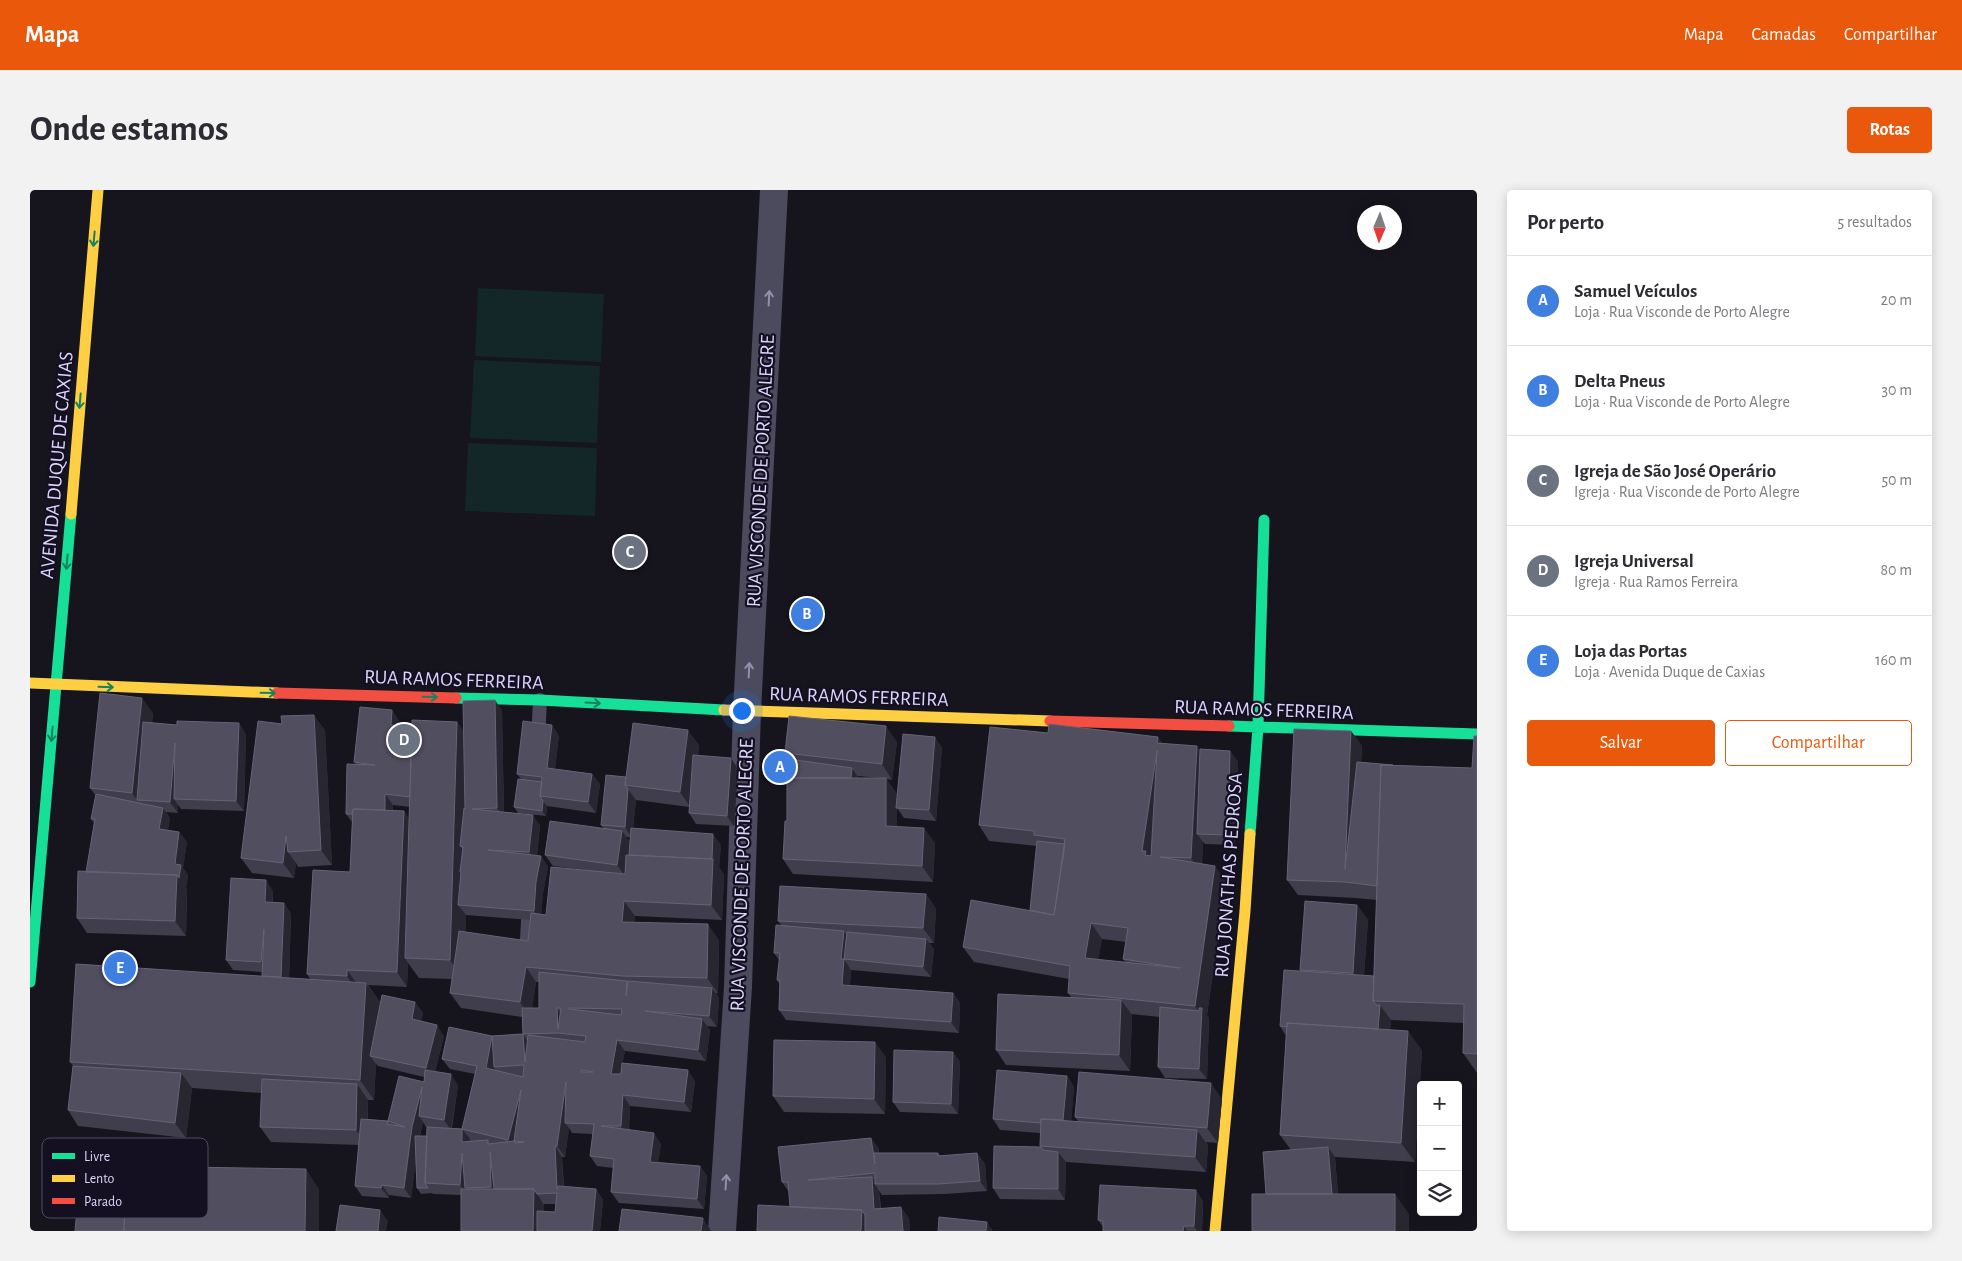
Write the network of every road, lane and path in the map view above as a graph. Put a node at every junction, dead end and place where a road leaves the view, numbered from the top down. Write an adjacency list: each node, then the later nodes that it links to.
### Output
1 (98, 190): 5 (street, AVENIDA DUQUE DE CAXIAS, one-way to 5)
2 (774, 190): 7 (street, RUA VISCONDE DE PORTO ALEGRE, one-way to 2)
3 (1264, 520): 8 (street, RUA JONATHAS PEDROSA)
4 (30, 683): 5 (street, RUA RAMOS FERREIRA)
5 (57, 685): 6 (street, RUA RAMOS FERREIRA, one-way to 6); 13 (street, AVENIDA DUQUE DE CAXIAS, one-way to 13)
6 (540, 700): 7 (street, RUA RAMOS FERREIRA, one-way to 7); 10 (lane)
7 (747, 711): 8 (street, RUA RAMOS FERREIRA); 14 (street, RUA VISCONDE DE PORTO ALEGRE, one-way to 7)
8 (1258, 728): 9 (street, RUA RAMOS FERREIRA); 15 (street, RUA JONATHAS PEDROSA)
9 (1477, 734)
10 (537, 759)
11 (530, 888): 12 (lane)
12 (525, 976)
13 (30, 982)
14 (722, 1231)
15 (1215, 1231)

